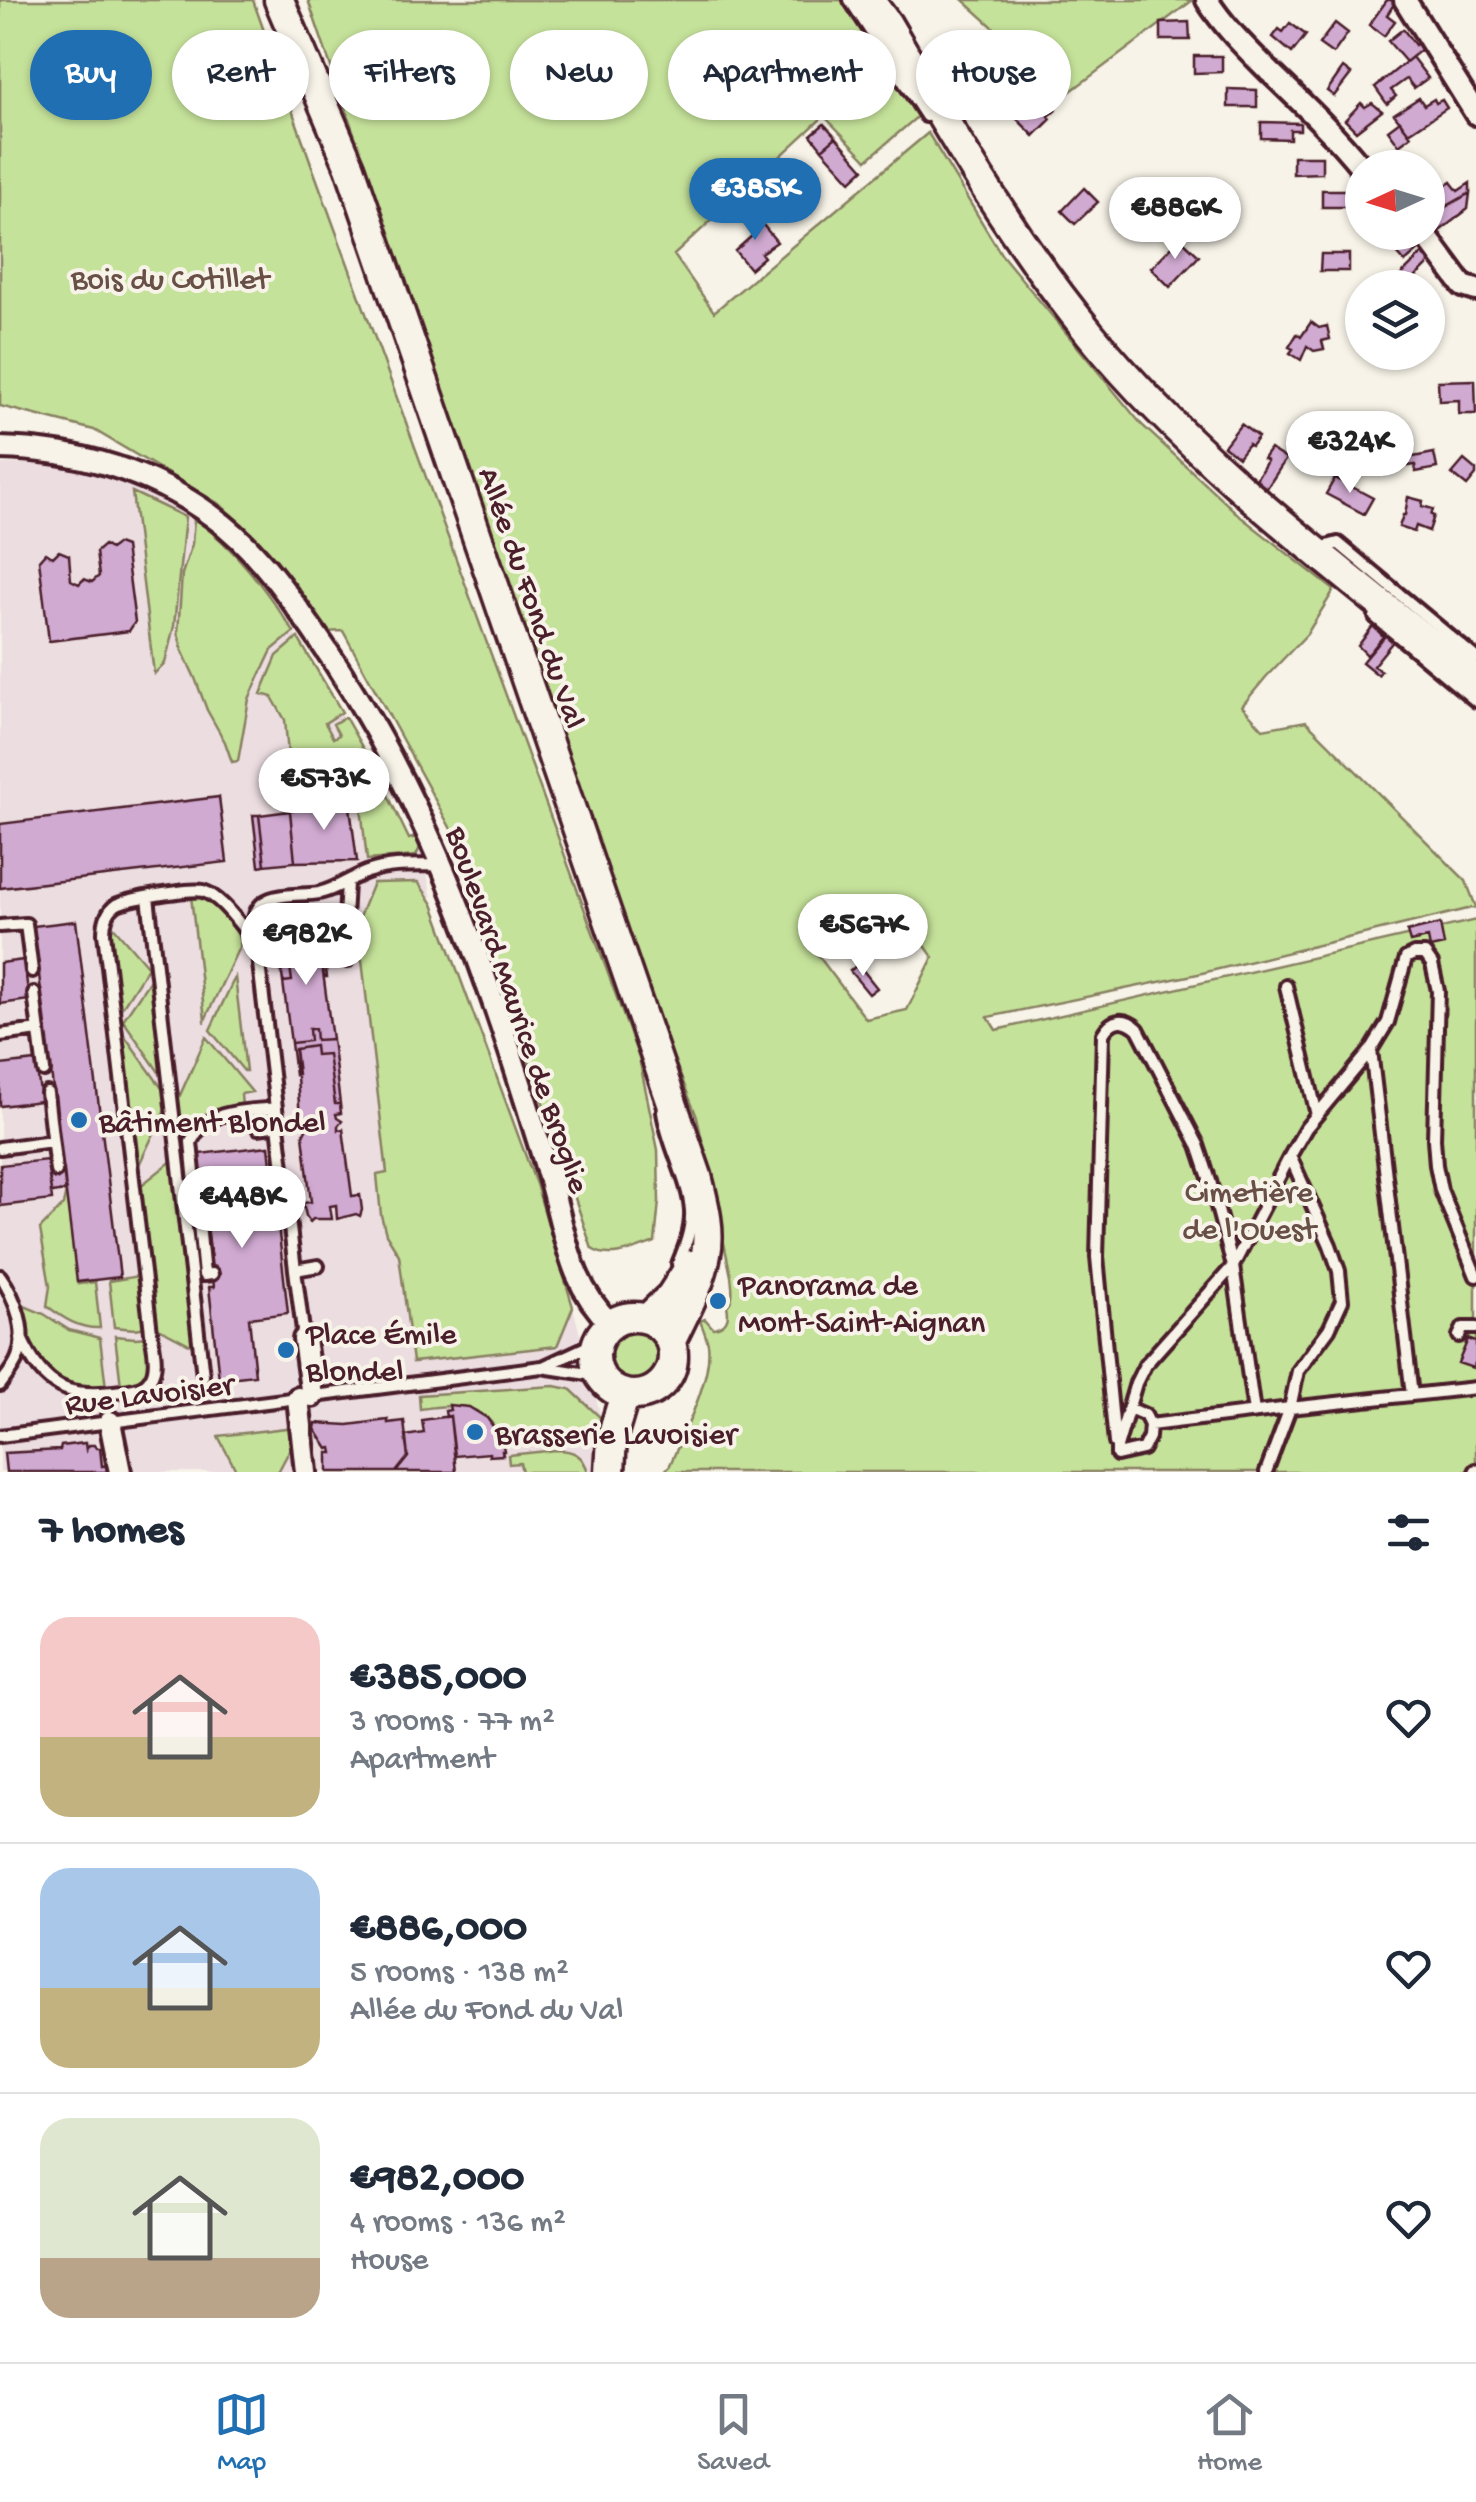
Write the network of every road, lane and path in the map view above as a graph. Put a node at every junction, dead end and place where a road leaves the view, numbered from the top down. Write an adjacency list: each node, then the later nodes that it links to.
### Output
1 (280, 0): 7 (street, Allée du Fond du Val)
2 (292, 0): 7 (lane)
3 (850, 0): 9 (lane)
4 (869, 0): 16 (street)
5 (1207, 0): 10 (street)
6 (1404, 0): 8 (street)
7 (310, 70): 33 (street, Allée du Fond du Val)
8 (1476, 114)
9 (937, 134)
10 (1346, 150)
11 (1437, 250): 12 (street)
12 (1476, 290)
13 (1093, 356): 14 (lane)
14 (1128, 395)
15 (0, 448): 20 (street, Boulevard Maurice de Broglie)
16 (1373, 595): 17 (lane); 18 (street); 19 (lane)
17 (1476, 658)
18 (1476, 680)
19 (1476, 701)
20 (442, 865): 21 (lane); 52 (street, Boulevard Maurice de Broglie)
21 (347, 883): 24 (lane); 25 (lane)
22 (148, 897): 24 (lane); 54 (lane); 58 (lane)
23 (0, 926): 26 (lane)
24 (256, 934): 35 (lane)
25 (347, 961)
26 (32, 971)
27 (1286, 986): 36 (lane)
28 (34, 993): 29 (lane)
29 (40, 1030): 30 (lane); 32 (lane)
30 (0, 1035)
31 (1371, 1050): 36 (lane); 49 (lane); 63 (lane)
32 (44, 1071)
33 (665, 1082): 43 (street, Allée du Fond du Val); 50 (lane)
34 (46, 1093): 39 (lane)
35 (276, 1108): 37 (lane); 47 (lane)
36 (1317, 1115): 41 (lane)
37 (278, 1125): 38 (lane); 46 (lane)
38 (258, 1128)
39 (52, 1141): 40 (lane); 42 (lane)
40 (0, 1148)
41 (1290, 1156): 45 (lane); 66 (lane)
42 (56, 1171)
43 (706, 1221): 50 (street); 56 (street, Allée du Fond du Val)
44 (318, 1266): 46 (lane)
45 (1233, 1266): 65 (lane); 67 (lane); 71 (lane)
46 (296, 1270): 55 (lane)
47 (212, 1274)
48 (0, 1276): 54 (lane)
49 (1476, 1276)
50 (644, 1318): 52 (street); 56 (street)
51 (1476, 1328): 53 (lane)
52 (604, 1333): 57 (lane, Rue Lavoisier); 59 (street)
53 (1459, 1336)
54 (21, 1338): 60 (lane)
55 (304, 1339): 64 (street)
56 (671, 1341): 62 (street)
57 (542, 1367): 59 (lane, Rue Lavoisier); 64 (lane, Rue Lavoisier)
58 (203, 1376)
59 (601, 1376): 62 (street)
60 (0, 1385)
61 (1476, 1388): 63 (lane)
62 (625, 1394): 74 (street)
63 (1412, 1394): 66 (lane)
64 (305, 1397): 68 (lane, Rue Lavoisier); 73 (street)
65 (1130, 1408): 69 (lane); 71 (lane)
66 (1290, 1408): 67 (lane); 75 (lane)
67 (1254, 1412): 69 (lane)
68 (110, 1422): 70 (lane, Rue Lavoisier); 72 (street)
69 (1150, 1425): 71 (lane)
70 (0, 1436)
71 (1117, 1455)
72 (120, 1472)
73 (306, 1472)
74 (610, 1472)
75 (1266, 1472)

